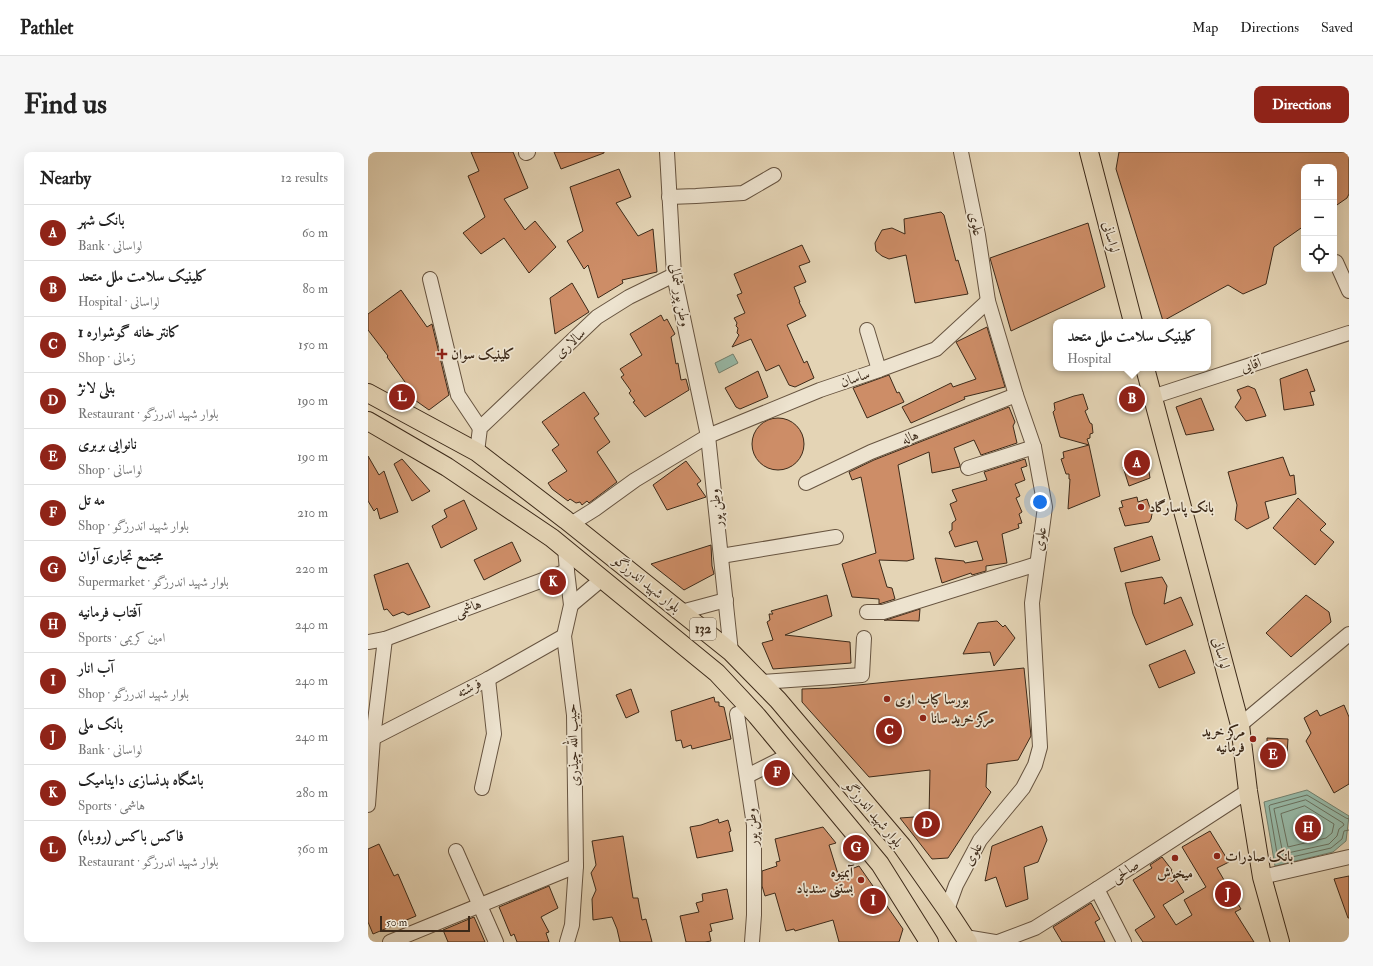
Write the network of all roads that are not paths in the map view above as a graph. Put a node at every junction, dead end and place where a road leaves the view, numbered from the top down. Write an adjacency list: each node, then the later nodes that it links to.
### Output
1 (667, 152): 5 (street, وطن پور شمالی)
2 (961, 152): 10 (street, علوی)
3 (1089, 152): 11 (main road, لواسانی)
4 (774, 175): 5 (street)
5 (669, 197): 7 (street, وطن پور شمالی)
6 (1337, 264): 9 (street)
7 (674, 275): 20 (street, سالاری); 21 (street, وطن پور شمالی)
8 (430, 279): 20 (street)
9 (1349, 292)
10 (988, 301): 14 (street, ساسان); 17 (street, علوی)
11 (1132, 319)
12 (867, 330): 14 (street)
13 (1349, 333): 18 (street, آقایی)
14 (879, 370): 21 (street, ساسان)
15 (1146, 371): 18 (main road, لواسانی)
16 (368, 393): 23 (main road, بلوار شهید اندرزگو / 132)
17 (1016, 395): 22 (street, علوی); 26 (street, هاله)
18 (1152, 397): 47 (main road, لواسانی)
19 (368, 420): 24 (main road, بلوار شهید اندرزگو / 132)
20 (480, 428): 23 (street)
21 (708, 436): 27 (street, ساسان); 30 (street, وطن پور)
22 (1034, 446): 25 (street); 31 (street, علوی)
23 (469, 448): 24 (main road); 27 (main road, بلوار شهید اندرزگو / 132)
24 (447, 467): 29 (main road, بلوار شهید اندرزگو / 132)
25 (968, 468)
26 (806, 483)
27 (571, 524): 36 (main road, بلوار شهید اندرزگو / 132)
28 (836, 537): 30 (street)
29 (565, 548): 32 (street, حبیب الله چیذری); 33 (main road, بلوار شهید اندرزگو / 132)
30 (721, 556): 34 (street, وطن پور)
31 (1037, 564): 37 (street); 60 (street, علوی)
32 (567, 571): 35 (street, حبیب الله چیذری); 41 (street, هاشمی)
33 (602, 579): 35 (street); 49 (main road, بلوار شهید اندرزگو / 132)
34 (726, 600): 36 (street); 43 (street, وطن پور)
35 (571, 605): 39 (street, حبیب الله چیذری)
36 (681, 612): 43 (main road, بلوار شهید اندرزگو / 132)
37 (867, 612)
38 (1349, 634): 47 (street)
39 (564, 636): 44 (street, فرشته); 56 (street, حبیب الله چیذری)
40 (864, 638): 45 (street)
41 (385, 639): 42 (street, هاشمی); 48 (street)
42 (368, 642)
43 (731, 652): 45 (main road, بلوار شهید اندرزگو / 132)
44 (488, 679): 48 (street, فرشته); 51 (street)
45 (761, 682): 60 (main road, بلوار شهید اندرزگو / 132)
46 (736, 714): 50 (street, وطن پور)
47 (1240, 725): 52 (main road, لواسانی)
48 (373, 738): 53 (street)
49 (789, 755): 50 (street); 66 (main road, بلوار شهید اندرزگو / 132)
50 (747, 776): 65 (street, وطن پور)
51 (482, 788)
52 (1248, 791): 57 (main road, لواسانی); 58 (street, صالحی)
53 (368, 805)
54 (456, 851): 59 (street)
55 (1349, 857): 57 (street)
56 (576, 866): 59 (street); 64 (street, حبیب الله چیذری)
57 (1262, 877): 69 (main road, لواسانی)
58 (1097, 889): 67 (street, صالحی); 68 (street)
59 (480, 905): 62 (street); 63 (street)
60 (947, 910): 61 (main road, بلوار شهید اندرزگو / 132)
61 (966, 940): 67 (street, صالحی)
62 (390, 942)
63 (496, 942)
64 (567, 942)
65 (752, 942)
66 (929, 942)
67 (996, 942)
68 (1124, 942)
69 (1280, 942)

